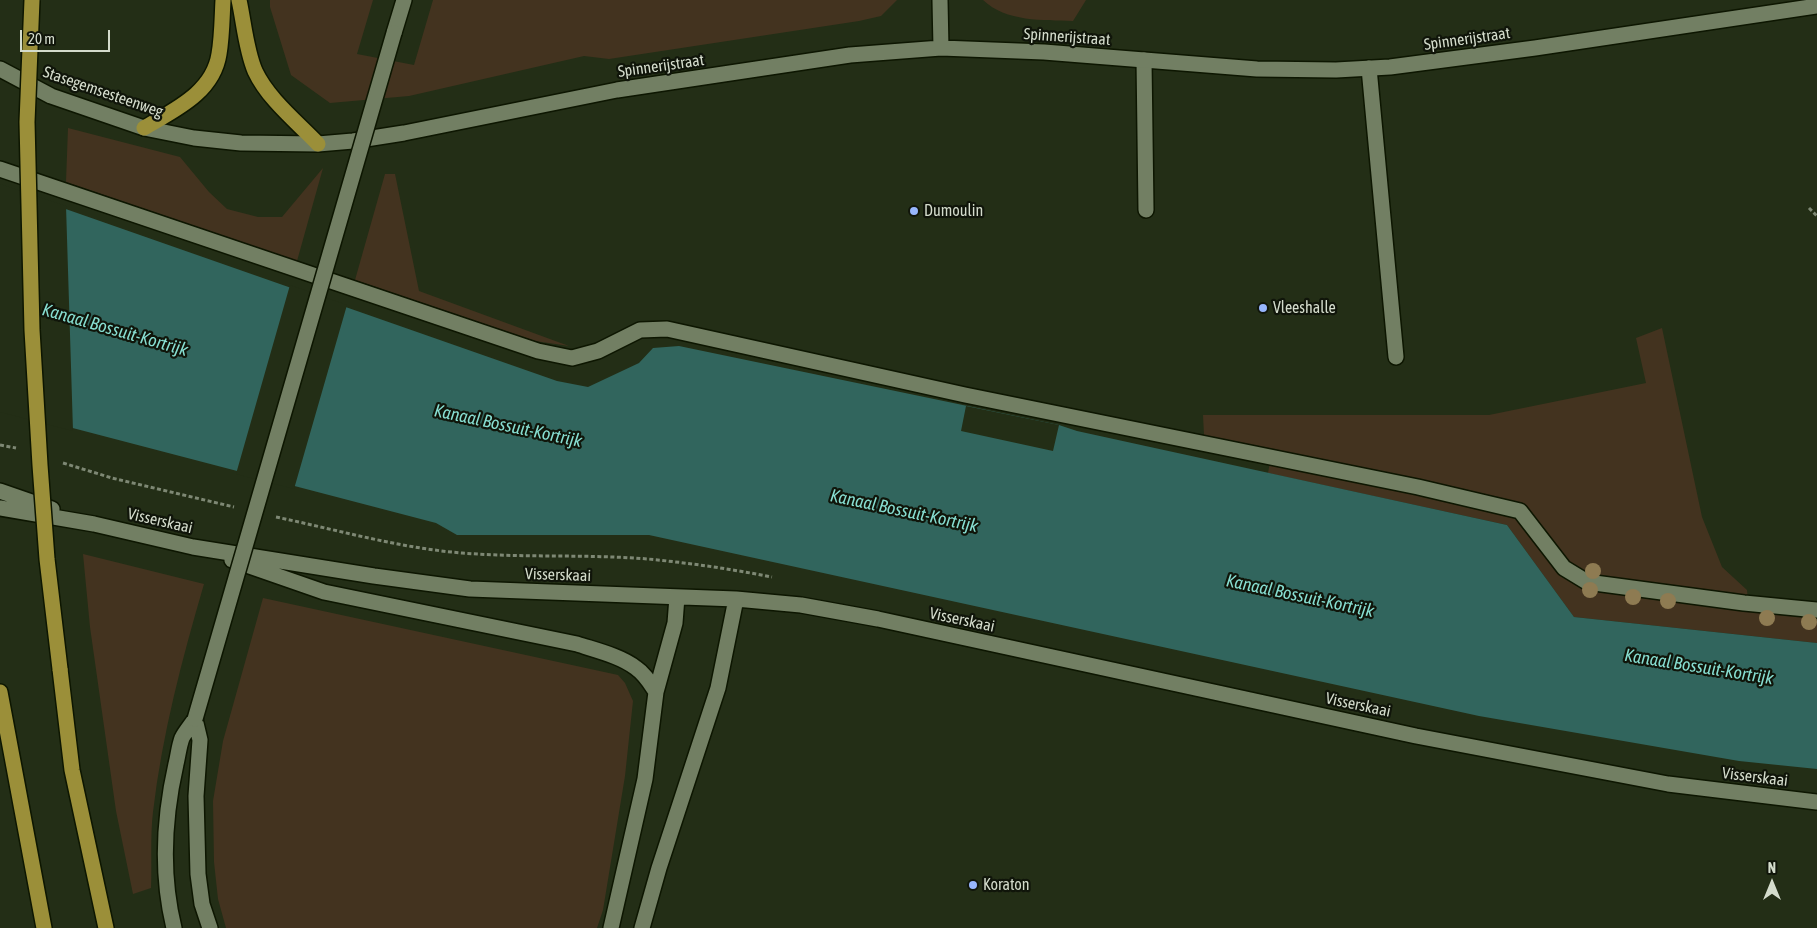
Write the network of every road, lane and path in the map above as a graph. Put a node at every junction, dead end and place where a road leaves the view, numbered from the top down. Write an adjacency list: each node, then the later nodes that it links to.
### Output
1 (32, 0): 36 (highway, bridge)
2 (223, 0): 11 (highway)
3 (239, 0): 12 (highway)
4 (404, 0): 33 (street, bridge)
5 (940, 0): 7 (street)
6 (1817, 6): 9 (street, Spinnerijstraat)
7 (941, 48): 8 (street, Spinnerijstraat); 12 (street, Spinnerijstraat)
8 (1144, 60): 9 (street, Spinnerijstraat); 15 (street)
9 (1369, 68): 17 (street)
10 (0, 69): 11 (street, Stasegemsesteenweg)
11 (144, 128): 12 (street, Stasegemsesteenweg)
12 (318, 144)
13 (0, 169): 30 (street)
14 (1809, 208): 16 (path)
15 (1146, 210)
16 (1817, 216)
17 (1396, 357)
18 (0, 445): 19 (path)
19 (20, 449)
20 (57, 461): 23 (path)
21 (0, 491): 25 (street, Visserskaai)
22 (0, 508): 25 (street, Visserskaai)
23 (242, 509)
24 (270, 515): 27 (path)
25 (94, 524): 26 (street, Visserskaai)
26 (193, 547): 28 (street, Visserskaai); 32 (street)
27 (780, 579)
28 (677, 597): 29 (street, Visserskaai); 32 (street)
29 (736, 599): 34 (street, Visserskaai); 40 (street)
30 (1817, 610)
31 (0, 692): 35 (highway)
32 (656, 692): 39 (street)
33 (195, 720): 37 (street); 38 (street)
34 (1817, 802)
35 (44, 928)
36 (106, 928)
37 (174, 928)
38 (210, 928)
39 (610, 928)
40 (642, 928)

